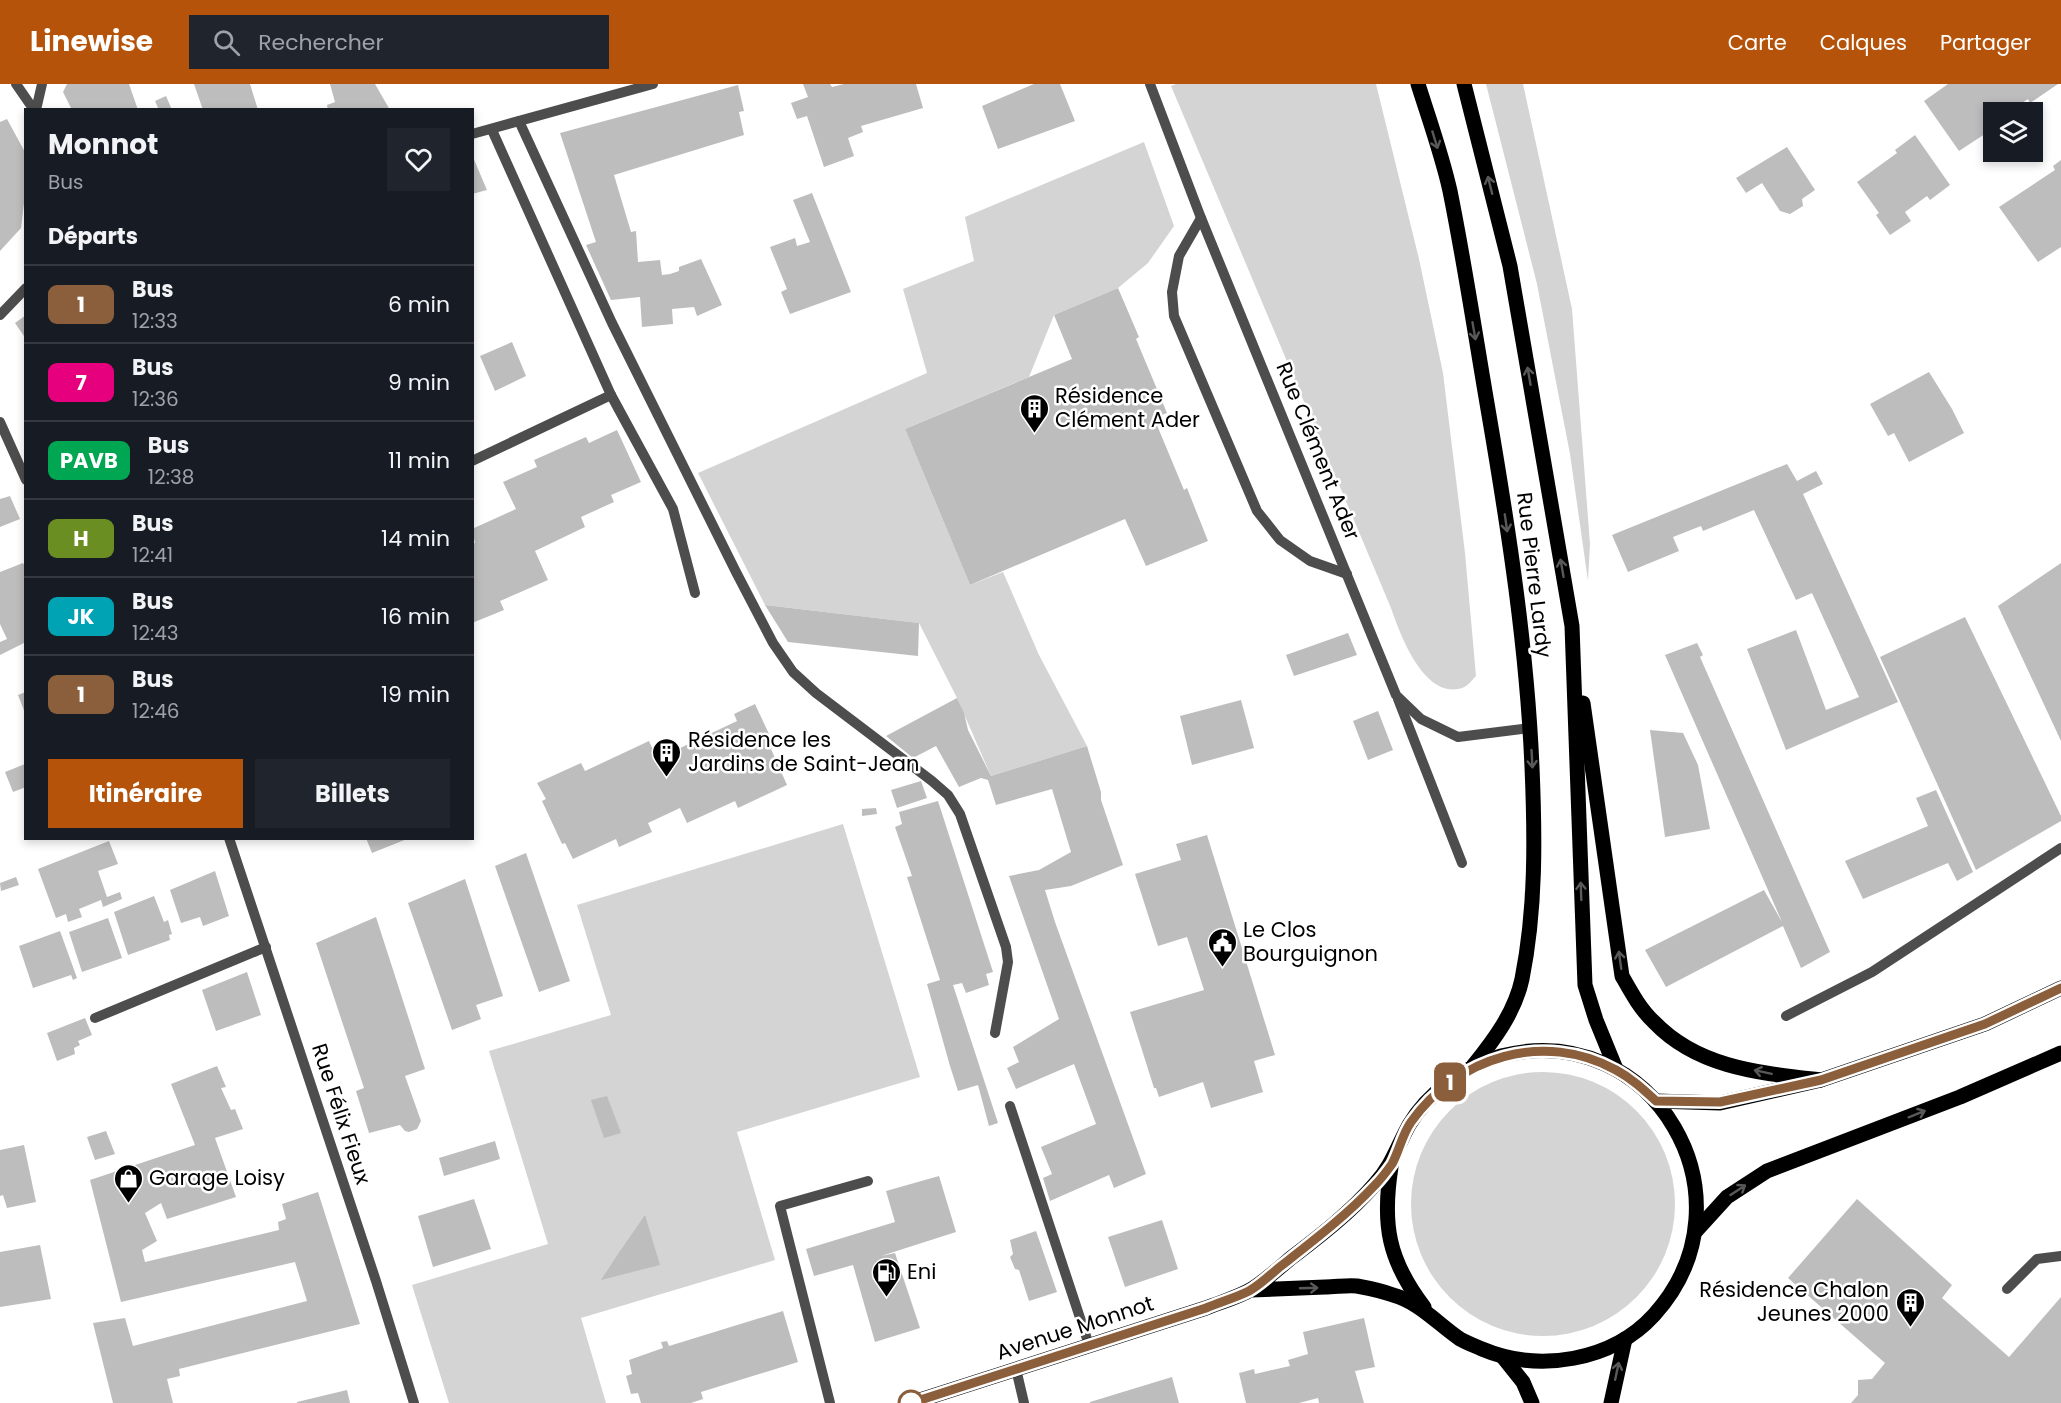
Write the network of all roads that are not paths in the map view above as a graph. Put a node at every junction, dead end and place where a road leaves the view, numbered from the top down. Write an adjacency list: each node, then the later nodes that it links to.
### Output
1 (16, 84): 7 (street)
2 (42, 84): 8 (street)
3 (653, 84): 9 (street)
4 (1150, 84): 12 (street, Rue Clément Ader)
5 (1418, 84): 23 (main road, Rue Pierre Lardy, one-way to 23)
6 (1464, 84): 21 (main road, Rue Pierre Lardy, one-way to 6)
7 (34, 108)
8 (36, 108)
9 (519, 121): 10 (street); 31 (street)
10 (492, 130): 11 (street); 15 (street)
11 (474, 134)
12 (1201, 218): 19 (street, Rue Clément Ader); 19 (street)
13 (24, 290): 14 (street)
14 (0, 315)
15 (611, 394): 17 (street); 20 (street)
16 (0, 422): 18 (street)
17 (474, 460)
18 (24, 476)
19 (1347, 574): 22 (street, Rue Clément Ader)
20 (695, 593)
21 (1572, 626): 34 (main road, Rue Pierre Lardy, one-way to 21); 35 (main road, one-way to 21)
22 (1396, 695): 23 (street, Rue Clément Ader); 26 (street)
23 (1530, 728): 33 (main road, Rue Pierre Lardy, one-way to 33)
24 (231, 840): 27 (street, Rue Félix Fieux)
25 (2061, 848): 29 (street)
26 (1462, 863)
27 (266, 947): 30 (street); 49 (street, Rue Félix Fieux)
28 (2061, 988): 35 (main road)
29 (1786, 1016)
30 (95, 1018)
31 (995, 1033)
32 (2061, 1053): 40 (main road, one-way to 32)
33 (1473, 1066): 34 (main road); 38 (main road)
34 (1616, 1069): 36 (main road)
35 (1821, 1080): 36 (main road)
36 (1656, 1101): 40 (main road)
37 (1010, 1106): 46 (street)
38 (1392, 1164): 43 (main road); 44 (main road)
39 (868, 1181): 50 (street)
40 (1696, 1231): 45 (main road)
41 (2061, 1256): 42 (street)
42 (2007, 1289)
43 (1251, 1290): 44 (main road, one-way to 44); 46 (main road, Avenue Monnot)
44 (1428, 1313): 47 (main road)
45 (1624, 1339): 47 (main road); 54 (main road, one-way to 45)
46 (1089, 1345): 48 (main road, Avenue Monnot)
47 (1503, 1358): 53 (main road)
48 (1016, 1369): 51 (main road, Avenue Monnot); 52 (street)
49 (414, 1403)
50 (830, 1403)
51 (911, 1403)
52 (1024, 1403)
53 (1532, 1403)
54 (1611, 1403)

